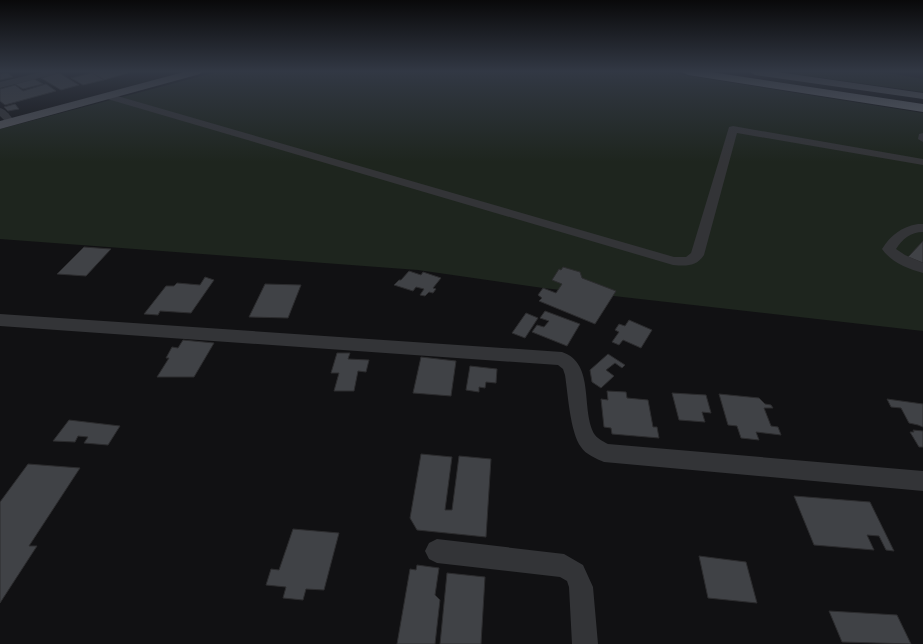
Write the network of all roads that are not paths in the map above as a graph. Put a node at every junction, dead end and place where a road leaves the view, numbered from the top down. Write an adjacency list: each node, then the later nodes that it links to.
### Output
1 (67, 102): 6 (main road)
2 (79, 102): 6 (main road)
3 (128, 102): 7 (street)
4 (884, 102): 5 (highway)
5 (923, 108)
6 (2, 119)
7 (923, 162)
8 (923, 228): 9 (street)
9 (923, 268)
10 (0, 320): 11 (street)
11 (923, 481)
12 (437, 551): 13 (street)
13 (585, 644)

